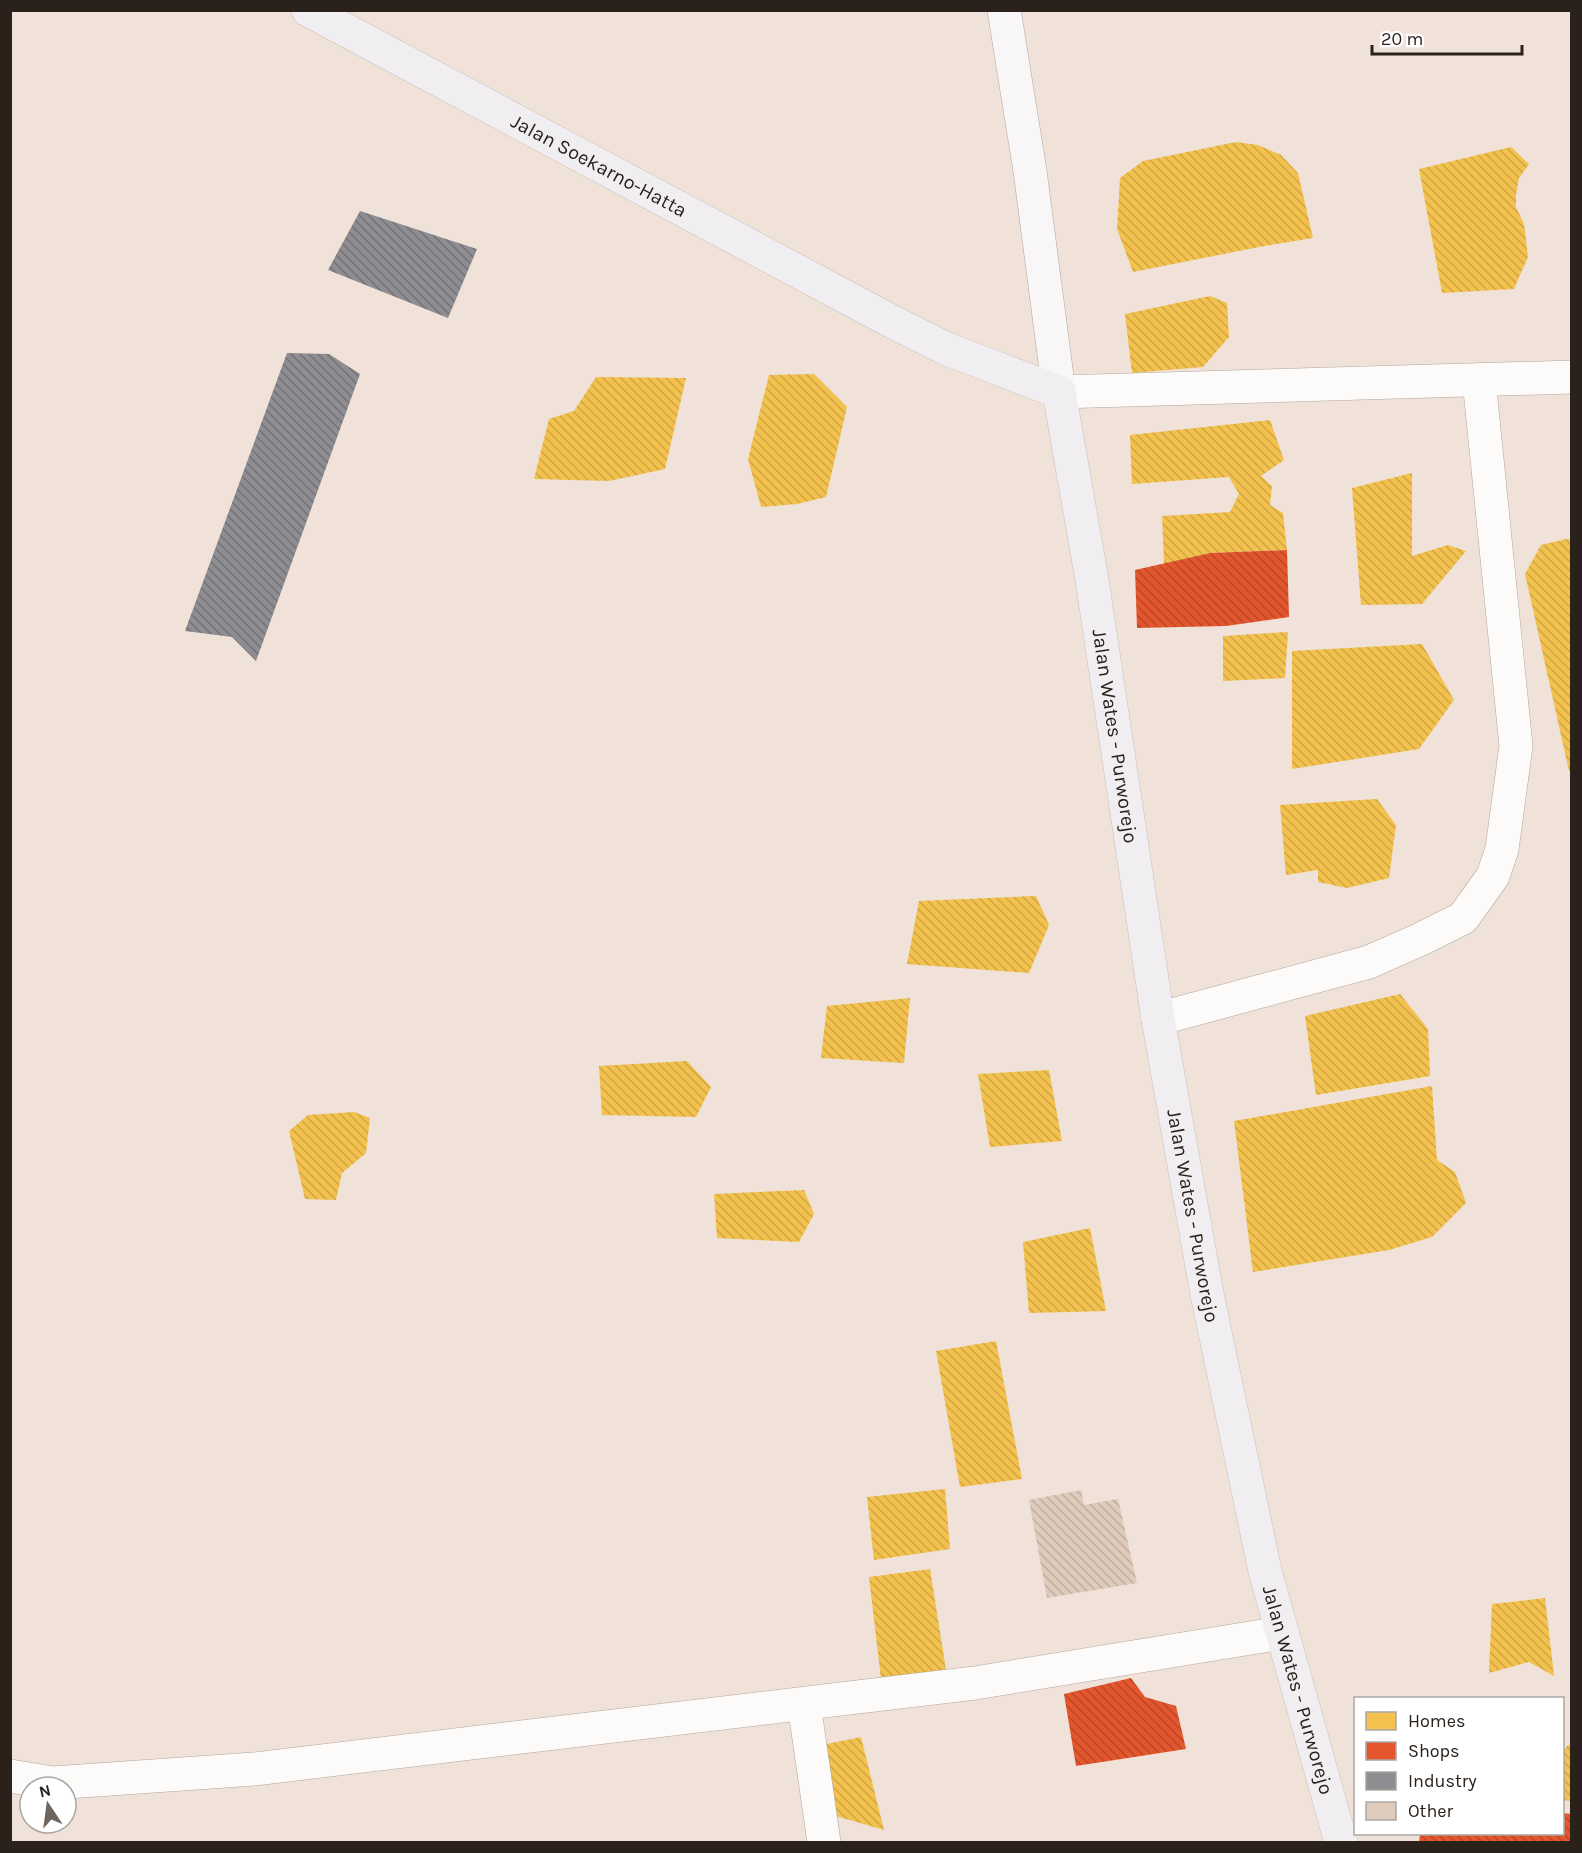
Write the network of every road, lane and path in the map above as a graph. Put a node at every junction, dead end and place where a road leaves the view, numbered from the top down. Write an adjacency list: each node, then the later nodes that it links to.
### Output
1 (308, 10): 5 (highway, Jalan Soekarno-Hatta)
2 (1004, 10): 5 (main road)
3 (1572, 377): 4 (street)
4 (1479, 380): 5 (street); 6 (street)
5 (1059, 392): 6 (highway, Jalan Wates - Purworejo)
6 (1158, 1019): 7 (highway, Jalan Wates - Purworejo)
7 (1281, 1633): 8 (street); 11 (highway, Jalan Wates - Purworejo)
8 (804, 1704): 9 (street); 10 (street)
9 (10, 1776)
10 (824, 1842)
11 (1341, 1842)

